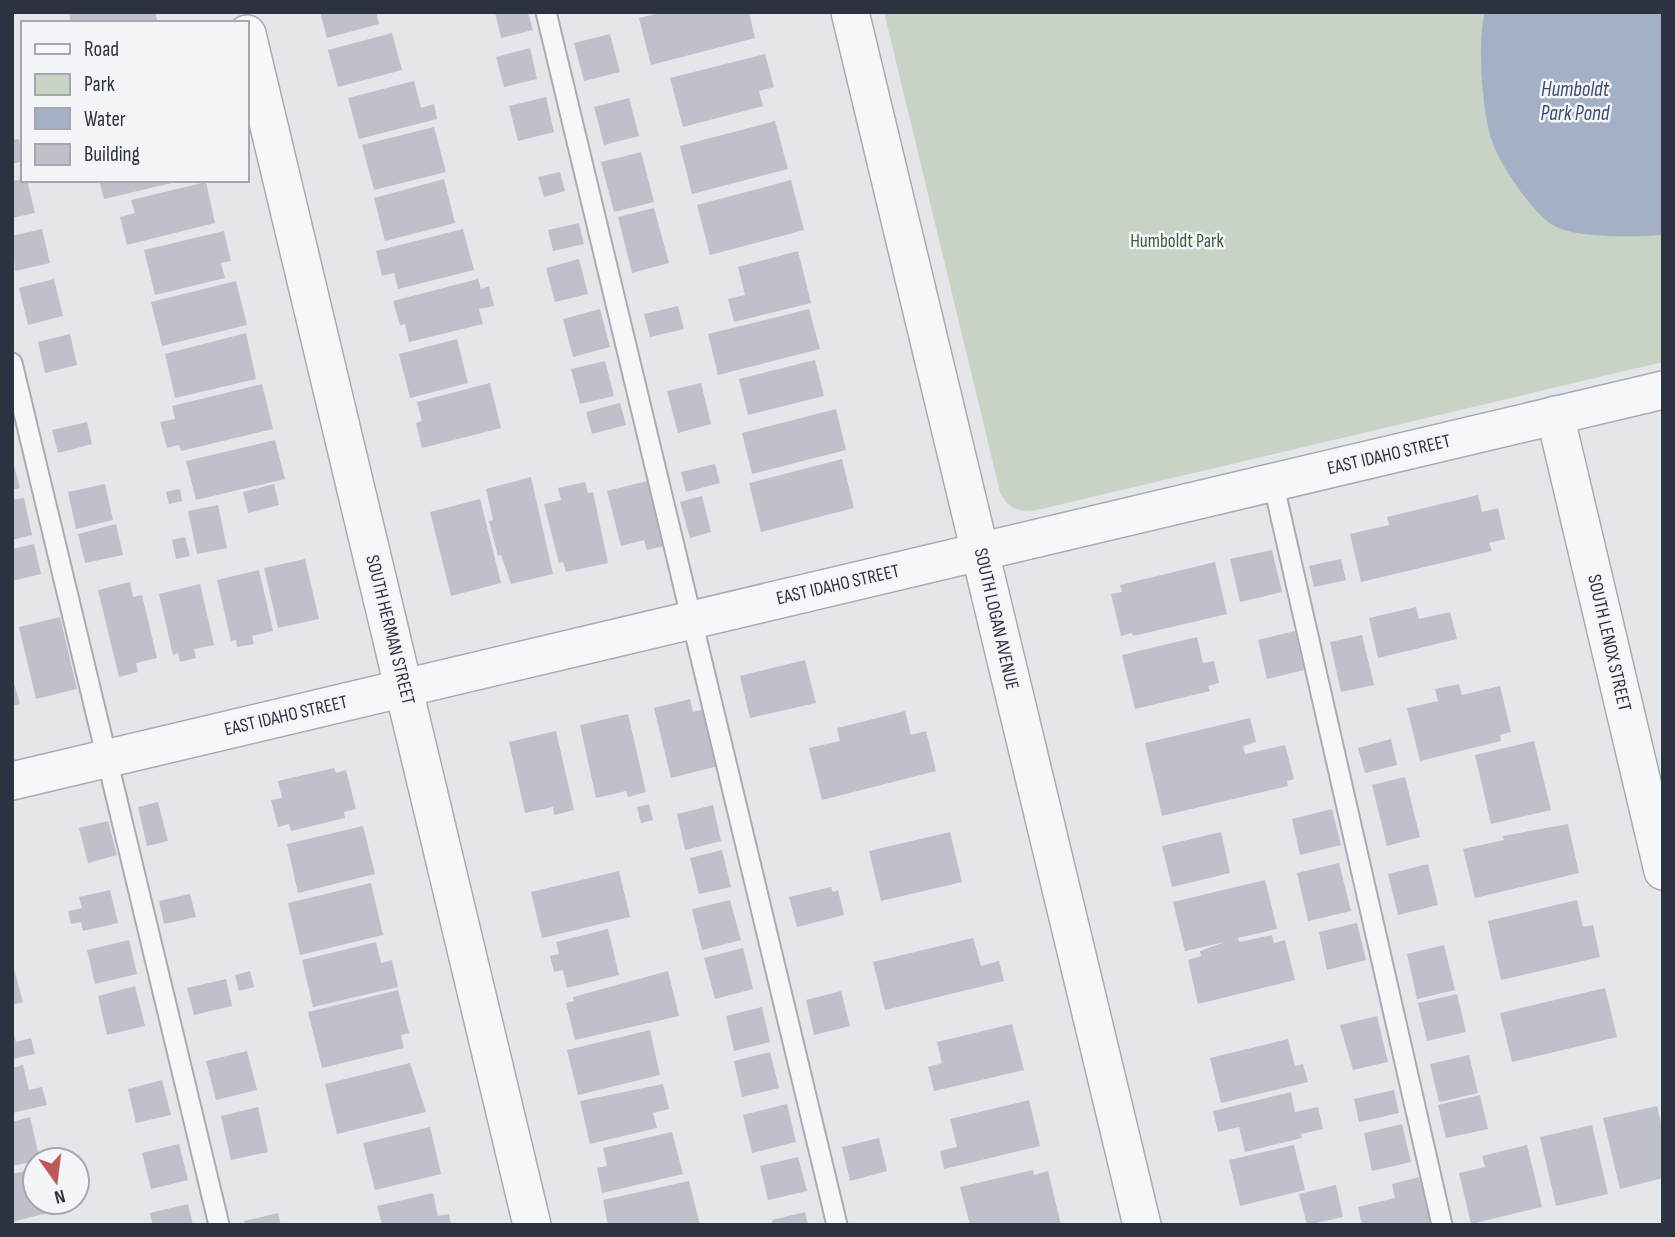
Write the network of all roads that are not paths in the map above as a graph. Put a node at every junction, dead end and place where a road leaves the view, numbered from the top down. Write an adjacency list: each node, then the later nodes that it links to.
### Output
1 (546, 12): 9 (lane)
2 (850, 12): 8 (street, SOUTH LOGAN AVENUE)
3 (248, 38): 10 (street, SOUTH HERMAN STREET)
4 (12, 363): 11 (lane)
5 (1663, 390): 6 (street, EAST IDAHO STREET)
6 (1555, 415): 7 (street, EAST IDAHO STREET); 13 (street, SOUTH LENOX STREET)
7 (1273, 482): 8 (street, EAST IDAHO STREET); 18 (lane)
8 (980, 551): 9 (street, EAST IDAHO STREET); 17 (street, SOUTH LOGAN AVENUE)
9 (693, 620): 10 (street, EAST IDAHO STREET); 16 (lane)
10 (404, 688): 11 (street, EAST IDAHO STREET); 15 (street, SOUTH HERMAN STREET)
11 (107, 758): 12 (street, EAST IDAHO STREET); 14 (lane)
12 (12, 781)
13 (1663, 871)
14 (219, 1225)
15 (532, 1225)
16 (837, 1225)
17 (1142, 1225)
18 (1442, 1225)

